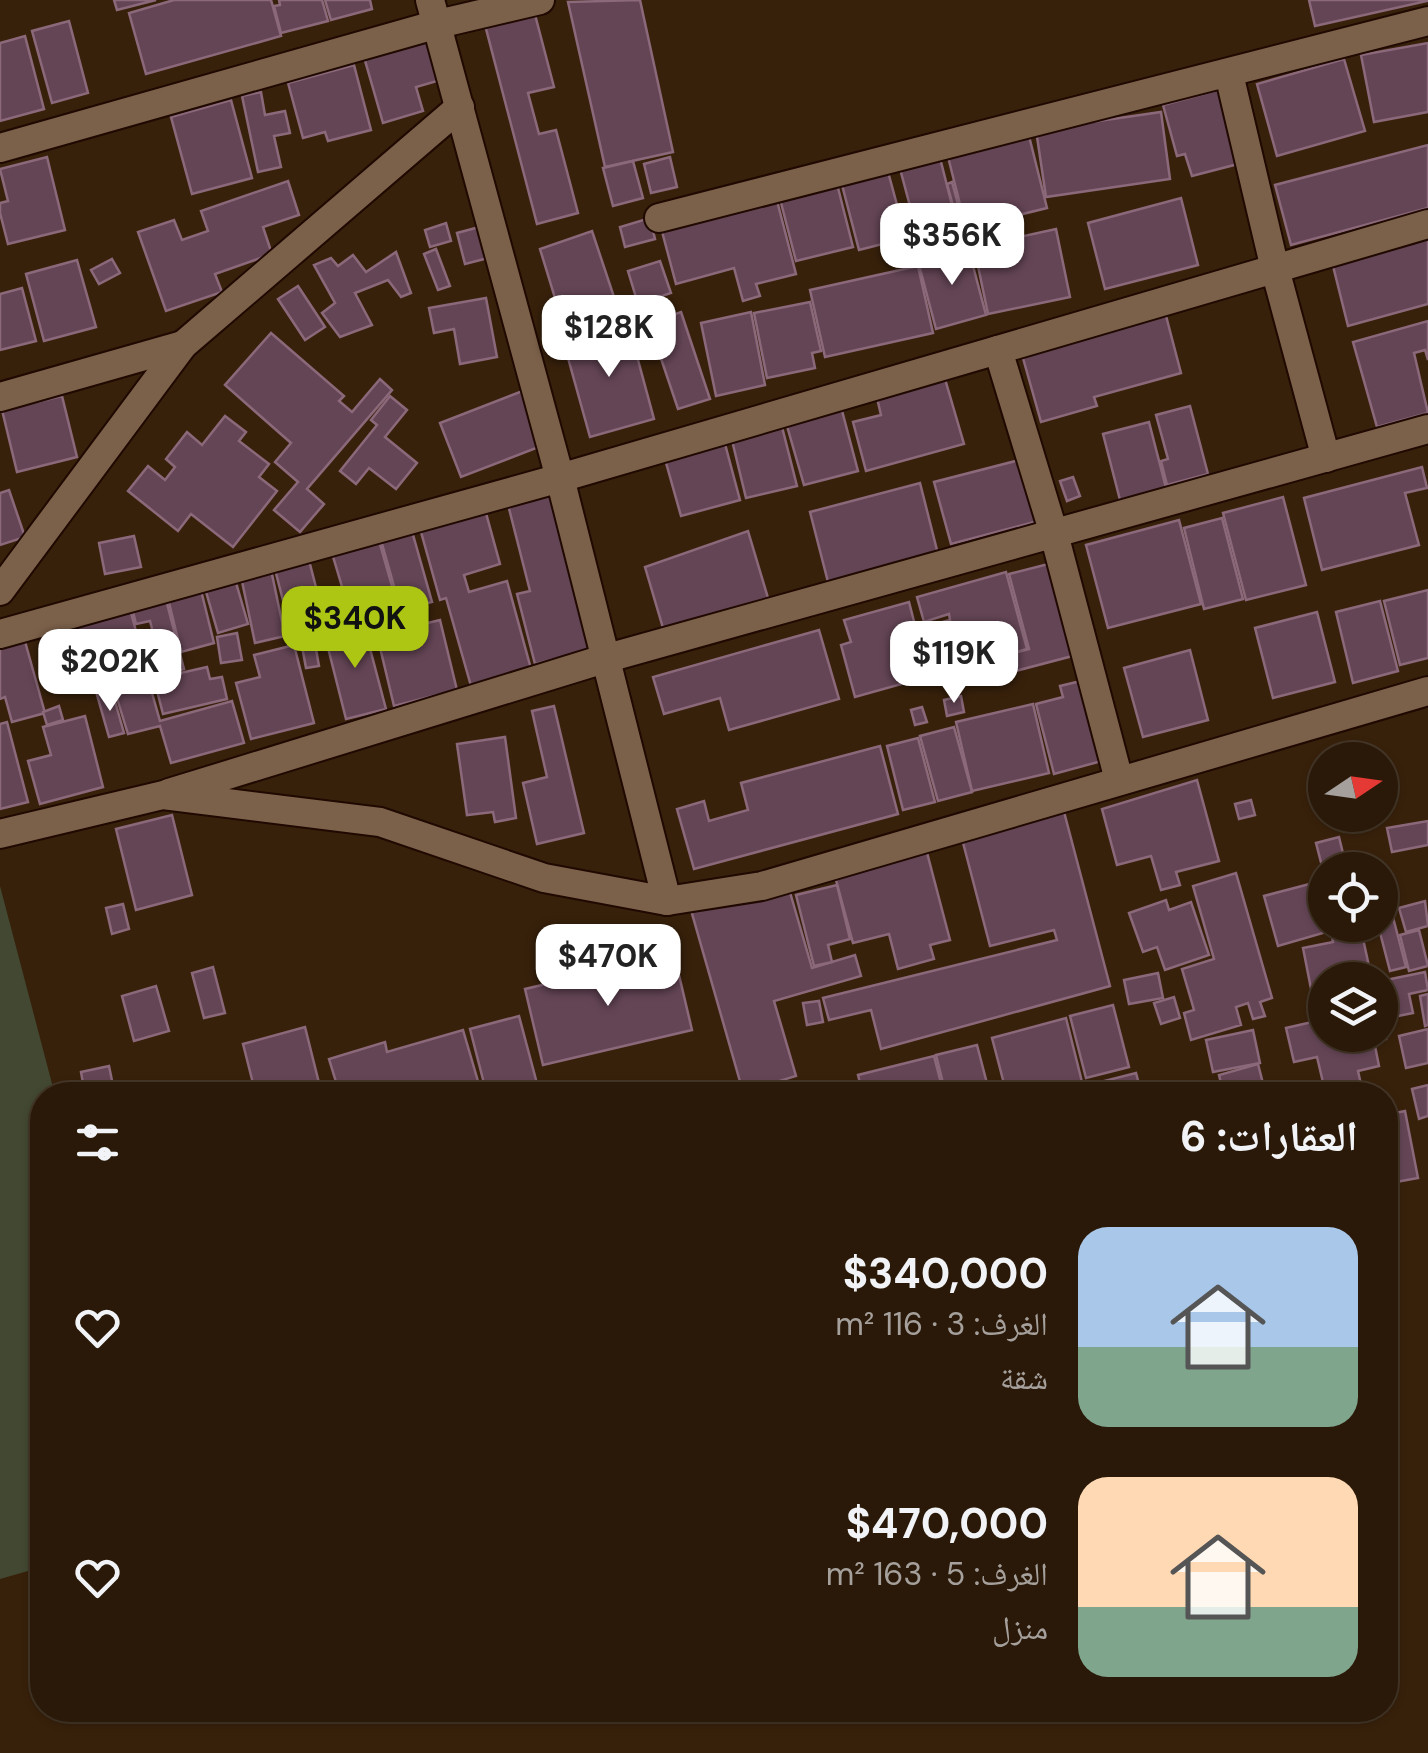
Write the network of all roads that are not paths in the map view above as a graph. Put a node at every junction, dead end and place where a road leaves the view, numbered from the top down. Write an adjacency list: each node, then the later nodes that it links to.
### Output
1 (540, 0): 2 (street)
2 (434, 12): 5 (street); 6 (street)
3 (1428, 21): 4 (street)
4 (1229, 74): 7 (street); 9 (street)
5 (460, 106): 10 (street); 15 (street)
6 (0, 148)
7 (659, 218)
8 (1428, 224): 9 (street)
9 (1275, 270): 11 (street); 14 (street)
10 (183, 345): 12 (street); 17 (street)
11 (998, 350): 15 (street); 16 (street)
12 (0, 397)
13 (1428, 429): 14 (street)
14 (1326, 458): 16 (street)
15 (560, 478): 18 (street); 19 (street)
16 (1054, 534): 19 (street); 21 (street)
17 (0, 591)
18 (0, 634)
19 (604, 659): 22 (street); 24 (street)
20 (1428, 691): 21 (street)
21 (1119, 780): 24 (street)
22 (163, 795): 23 (street); 24 (street)
23 (0, 834)
24 (667, 901)

